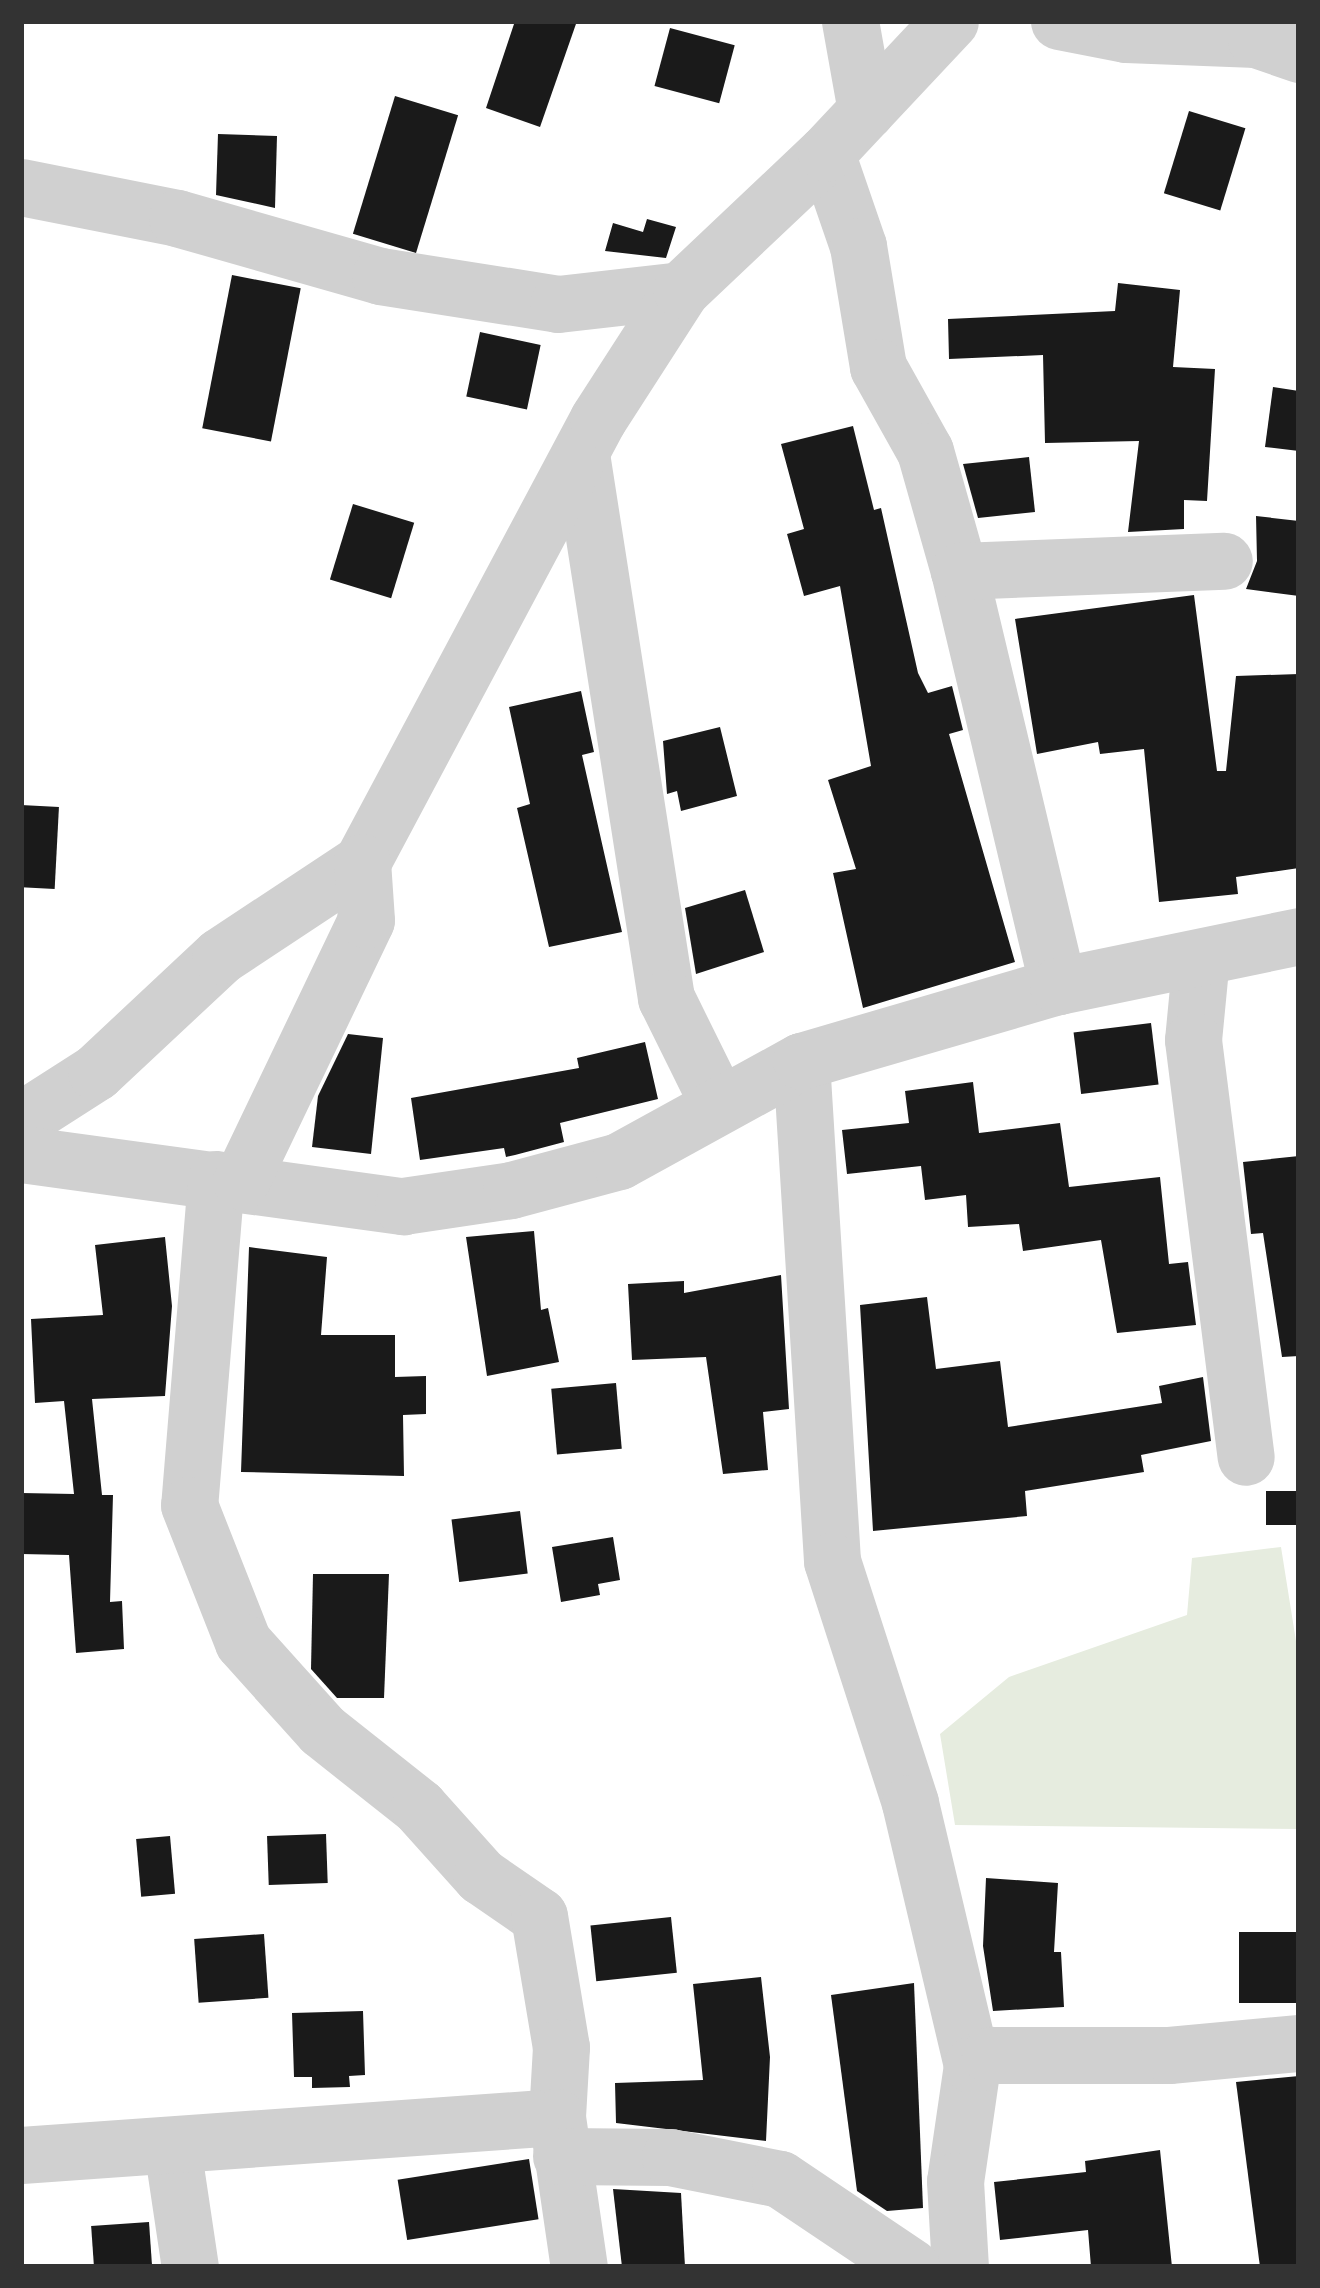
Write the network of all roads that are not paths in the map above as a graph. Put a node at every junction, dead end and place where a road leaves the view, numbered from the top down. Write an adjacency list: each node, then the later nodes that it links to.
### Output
1 (850, 21): 5 (street)
2 (950, 21): 5 (street)
3 (1059, 21): 4 (street)
4 (1299, 54)
5 (866, 111): 6 (street)
6 (826, 153): 8 (street); 11 (street)
7 (21, 187): 8 (street)
8 (681, 290): 9 (street)
9 (581, 454): 12 (street); 17 (street)
10 (1224, 561): 11 (street)
11 (959, 571): 15 (street)
12 (362, 862): 18 (street); 20 (street)
13 (1299, 937): 14 (street)
14 (1201, 957): 15 (street); 21 (street)
15 (1058, 986): 16 (street)
16 (801, 1061): 17 (street); 23 (street)
17 (717, 1101): 20 (street)
18 (21, 1120)
19 (21, 1154): 20 (street)
20 (228, 1180): 24 (street)
21 (1246, 1457)
22 (1299, 2043): 23 (street)
23 (972, 2066): 30 (street)
24 (559, 2137): 25 (street); 28 (street); 29 (street)
25 (172, 2146): 26 (street); 27 (street)
26 (21, 2155)
27 (190, 2267)
28 (579, 2267)
29 (911, 2267)
30 (960, 2267)

